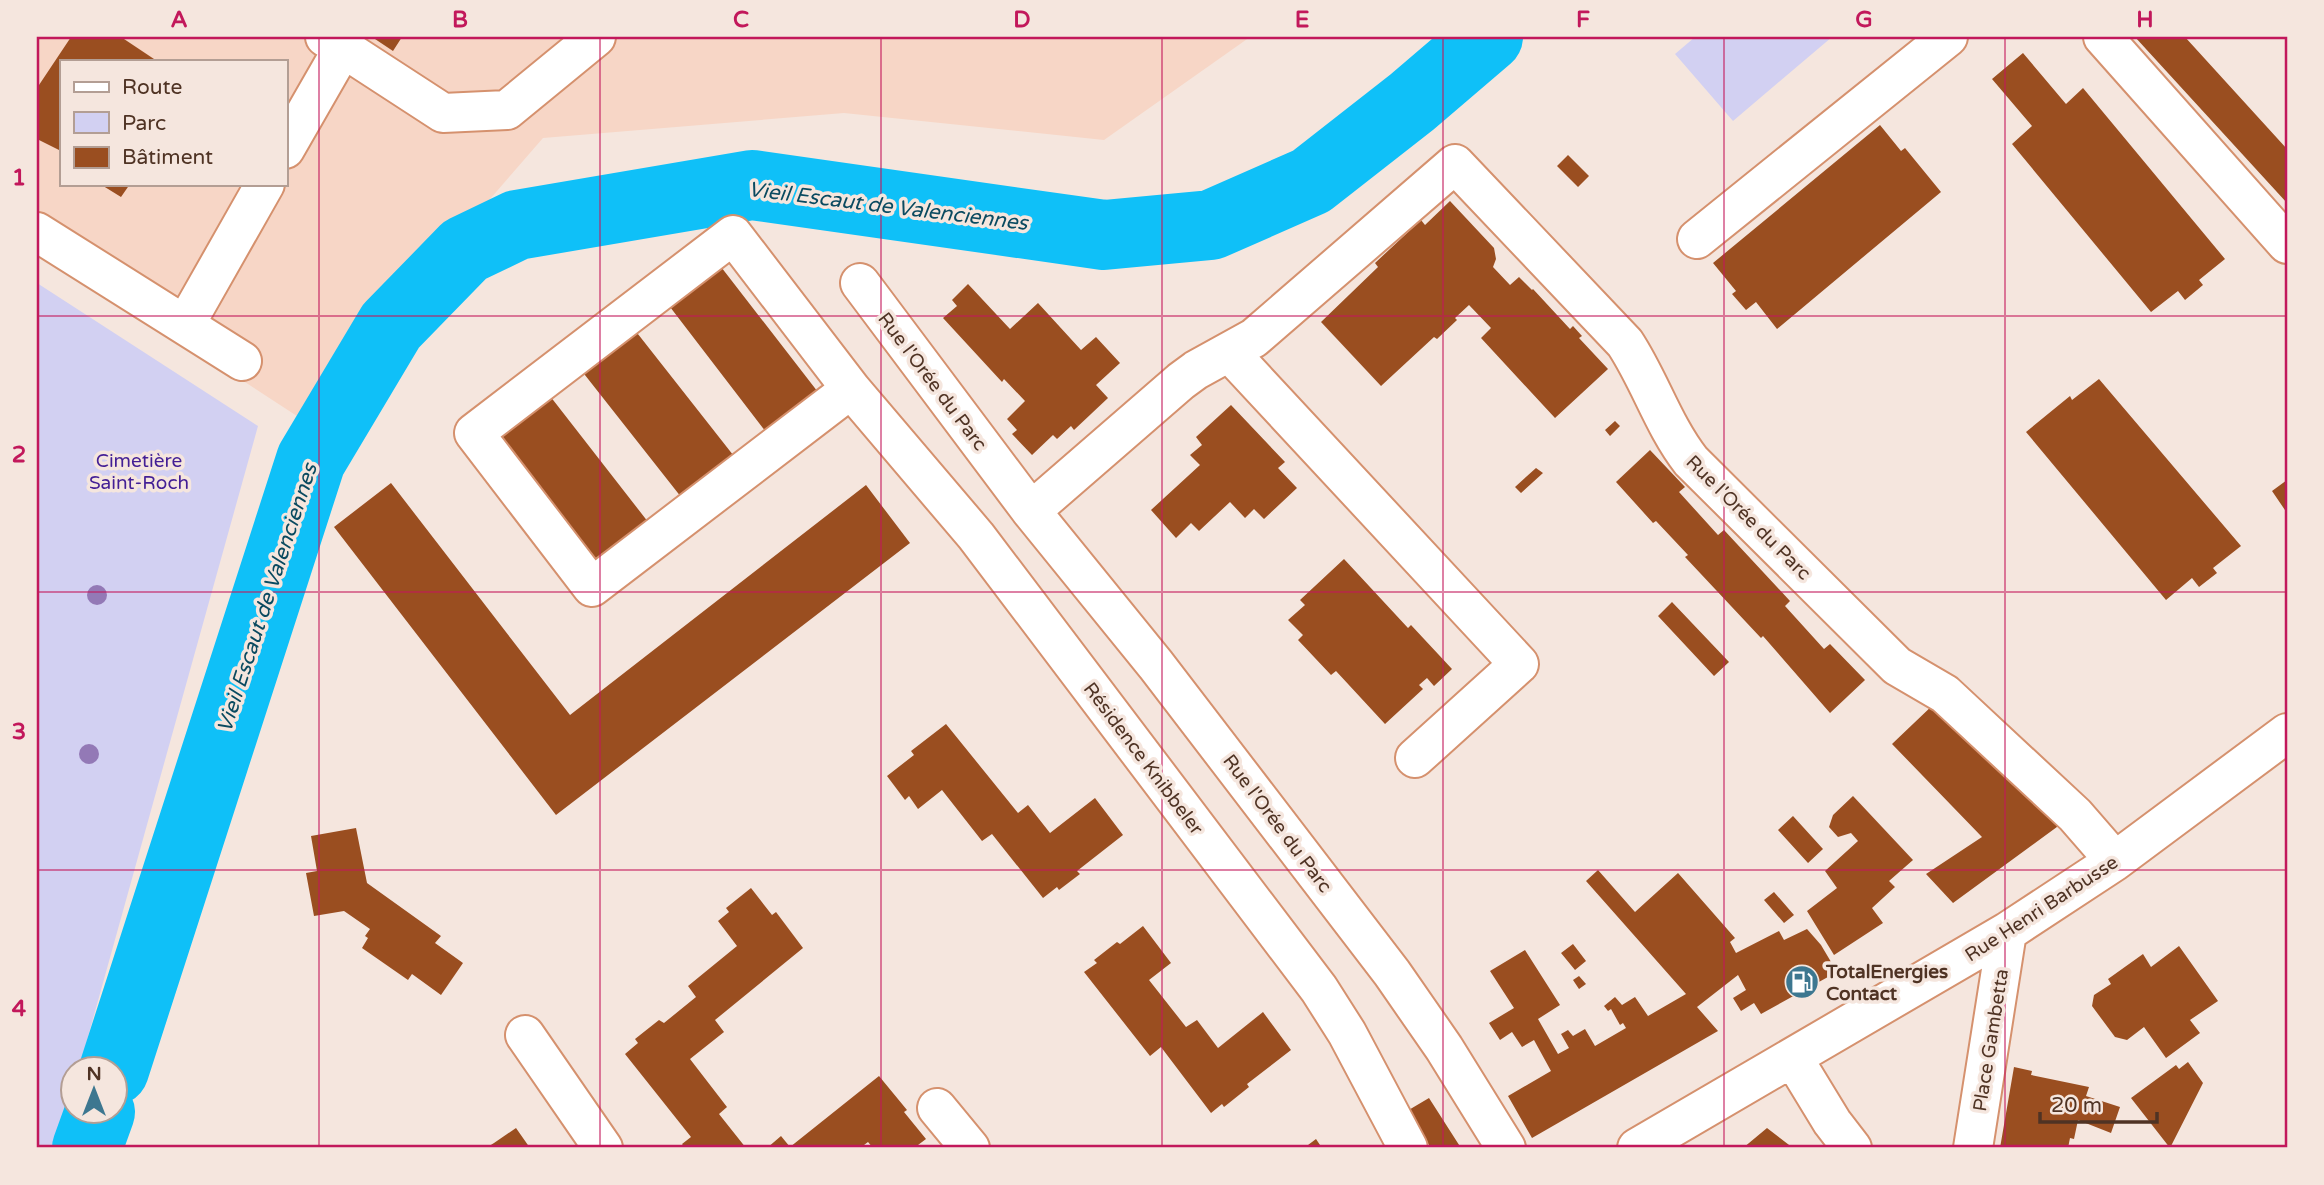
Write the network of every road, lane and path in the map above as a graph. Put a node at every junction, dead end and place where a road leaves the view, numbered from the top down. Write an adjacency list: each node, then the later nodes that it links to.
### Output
1 (596, 37): 4 (street)
2 (1948, 37): 8 (street)
3 (2103, 37): 9 (street)
4 (334, 42): 5 (street)
5 (287, 145)
6 (264, 186): 11 (street)
7 (37, 232): 11 (street)
8 (1697, 239)
9 (2287, 244)
10 (860, 283): 15 (street, Rue l'Orée du Parc)
11 (185, 325): 13 (street)
12 (1230, 353): 15 (street, Rue l'Orée du Parc); 17 (street); 18 (street, Rue l'Orée du Parc)
13 (242, 361)
14 (851, 389): 14 (street, Résidence Knibbeler); 25 (street, Résidence Knibbeler)
15 (1031, 512): 26 (street, Rue l'Orée du Parc)
16 (2287, 733): 18 (street, Rue Henri Barbusse)
17 (1415, 758)
18 (2115, 861): 19 (street, Rue Henri Barbusse)
19 (2007, 932): 21 (street, Rue Henri Barbusse); 29 (street, Place Gambetta)
20 (525, 1035): 23 (street)
21 (1793, 1058): 27 (street, Rue Henri Barbusse); 28 (street)
22 (937, 1108): 24 (street)
23 (603, 1148)
24 (970, 1148)
25 (1408, 1148)
26 (1506, 1148)
27 (1637, 1148)
28 (1852, 1148)
29 (1973, 1148)

